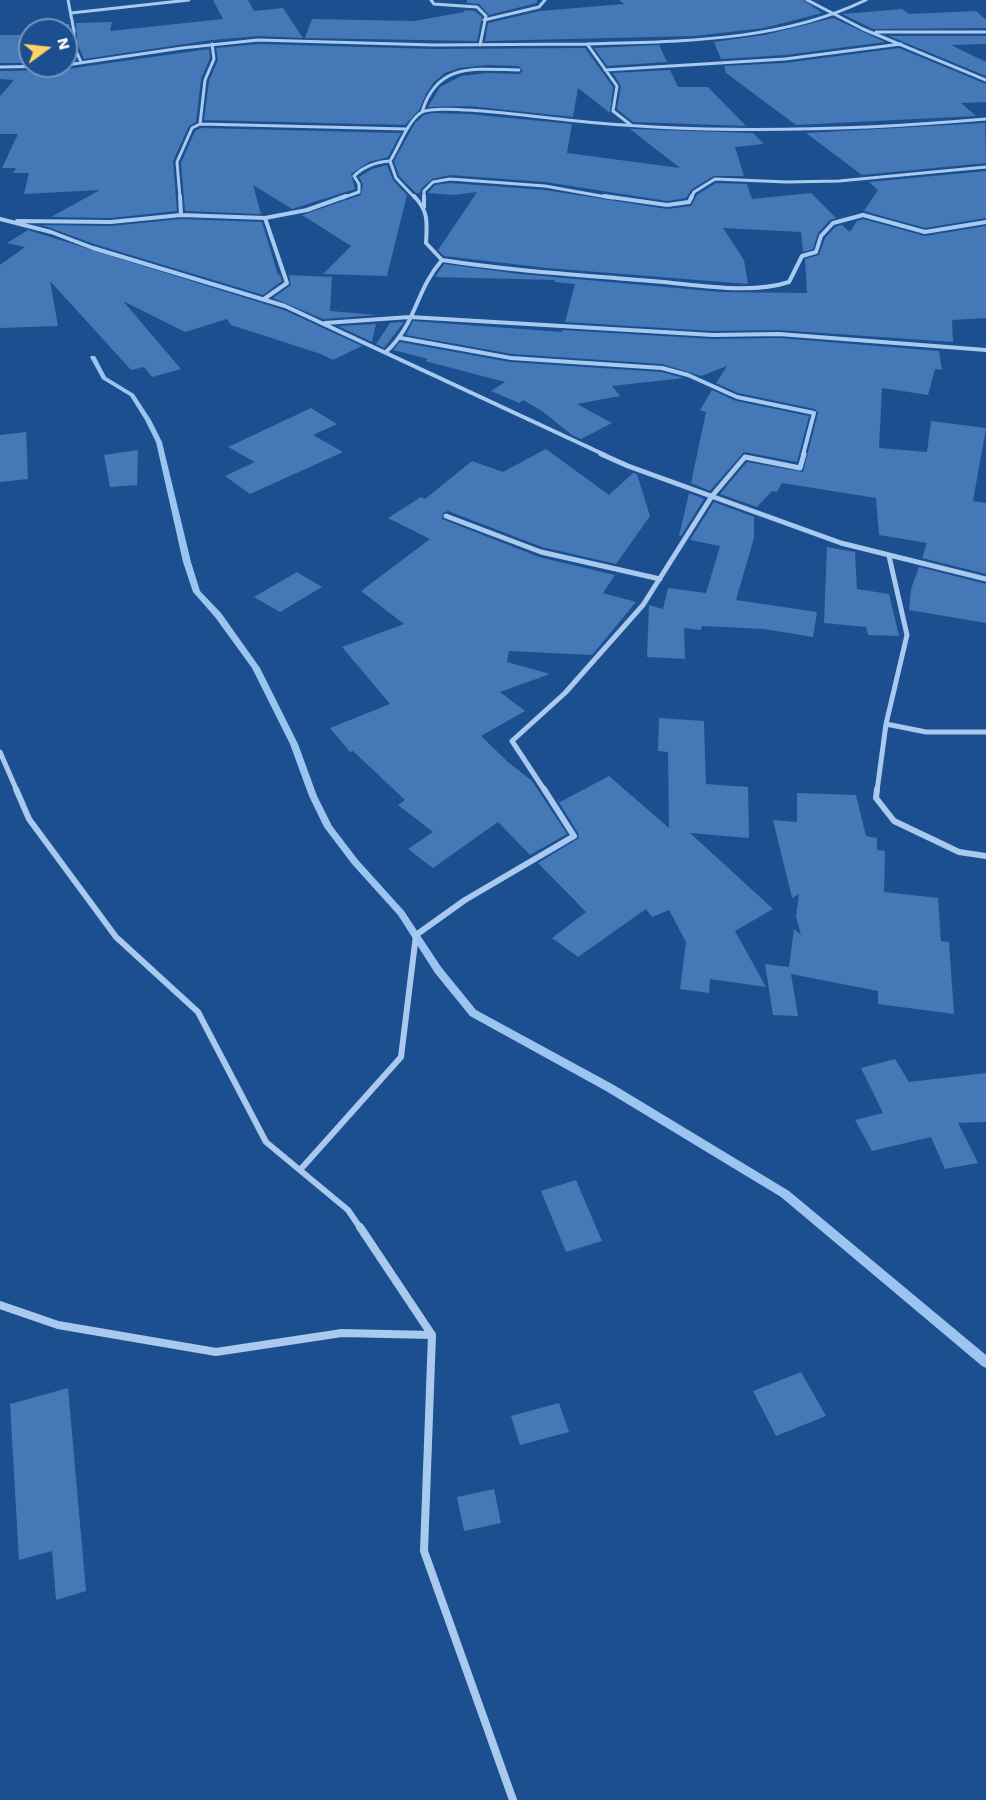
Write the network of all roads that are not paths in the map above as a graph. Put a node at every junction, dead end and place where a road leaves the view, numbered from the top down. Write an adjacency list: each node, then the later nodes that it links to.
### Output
1 (68, 0): 7 (street)
2 (189, 0): 7 (street)
3 (431, 0): 9 (street)
4 (545, 0): 9 (street)
5 (807, 0): 8 (street)
6 (866, 0): 8 (street)
7 (71, 13): 16 (street)
8 (835, 15): 10 (street); 13 (street)
9 (484, 20): 15 (street)
10 (870, 32): 11 (street); 14 (street)
11 (986, 32)
12 (212, 44): 15 (street); 16 (street); 25 (street)
13 (587, 44): 15 (street); 21 (street)
14 (901, 44): 21 (street); 22 (street)
15 (480, 45)
16 (81, 62): 17 (street)
17 (78, 63)
18 (0, 68): 19 (street)
19 (18, 68)
20 (519, 70): 23 (street)
21 (605, 70): 26 (street)
22 (986, 80)
23 (422, 112): 26 (street); 27 (street)
24 (986, 119): 26 (street)
25 (200, 124): 27 (street); 31 (street)
26 (631, 125)
27 (406, 129): 28 (street)
28 (390, 161): 30 (street); 33 (street)
29 (986, 167): 30 (street)
30 (424, 207): 36 (street)
31 (181, 215): 33 (street); 34 (street)
32 (0, 219): 34 (street)
33 (265, 219): 37 (street)
34 (7, 221): 37 (street)
35 (986, 222): 36 (street)
36 (442, 261): 38 (street)
37 (264, 299): 39 (street)
38 (410, 317): 39 (street); 40 (street); 41 (street)
39 (324, 323): 42 (street)
40 (401, 338): 42 (street); 43 (street)
41 (986, 350)
42 (386, 352): 43 (street)
43 (712, 496): 45 (street); 46 (street)
44 (446, 516): 46 (street)
45 (889, 555): 47 (street); 48 (street)
46 (660, 579): 52 (street)
47 (986, 579)
48 (886, 724): 49 (street); 51 (street)
49 (986, 732)
50 (0, 752): 52 (street)
51 (986, 856)
52 (300, 1170): 54 (street)
53 (0, 1305): 54 (street)
54 (432, 1335): 55 (street)
55 (513, 1800)

